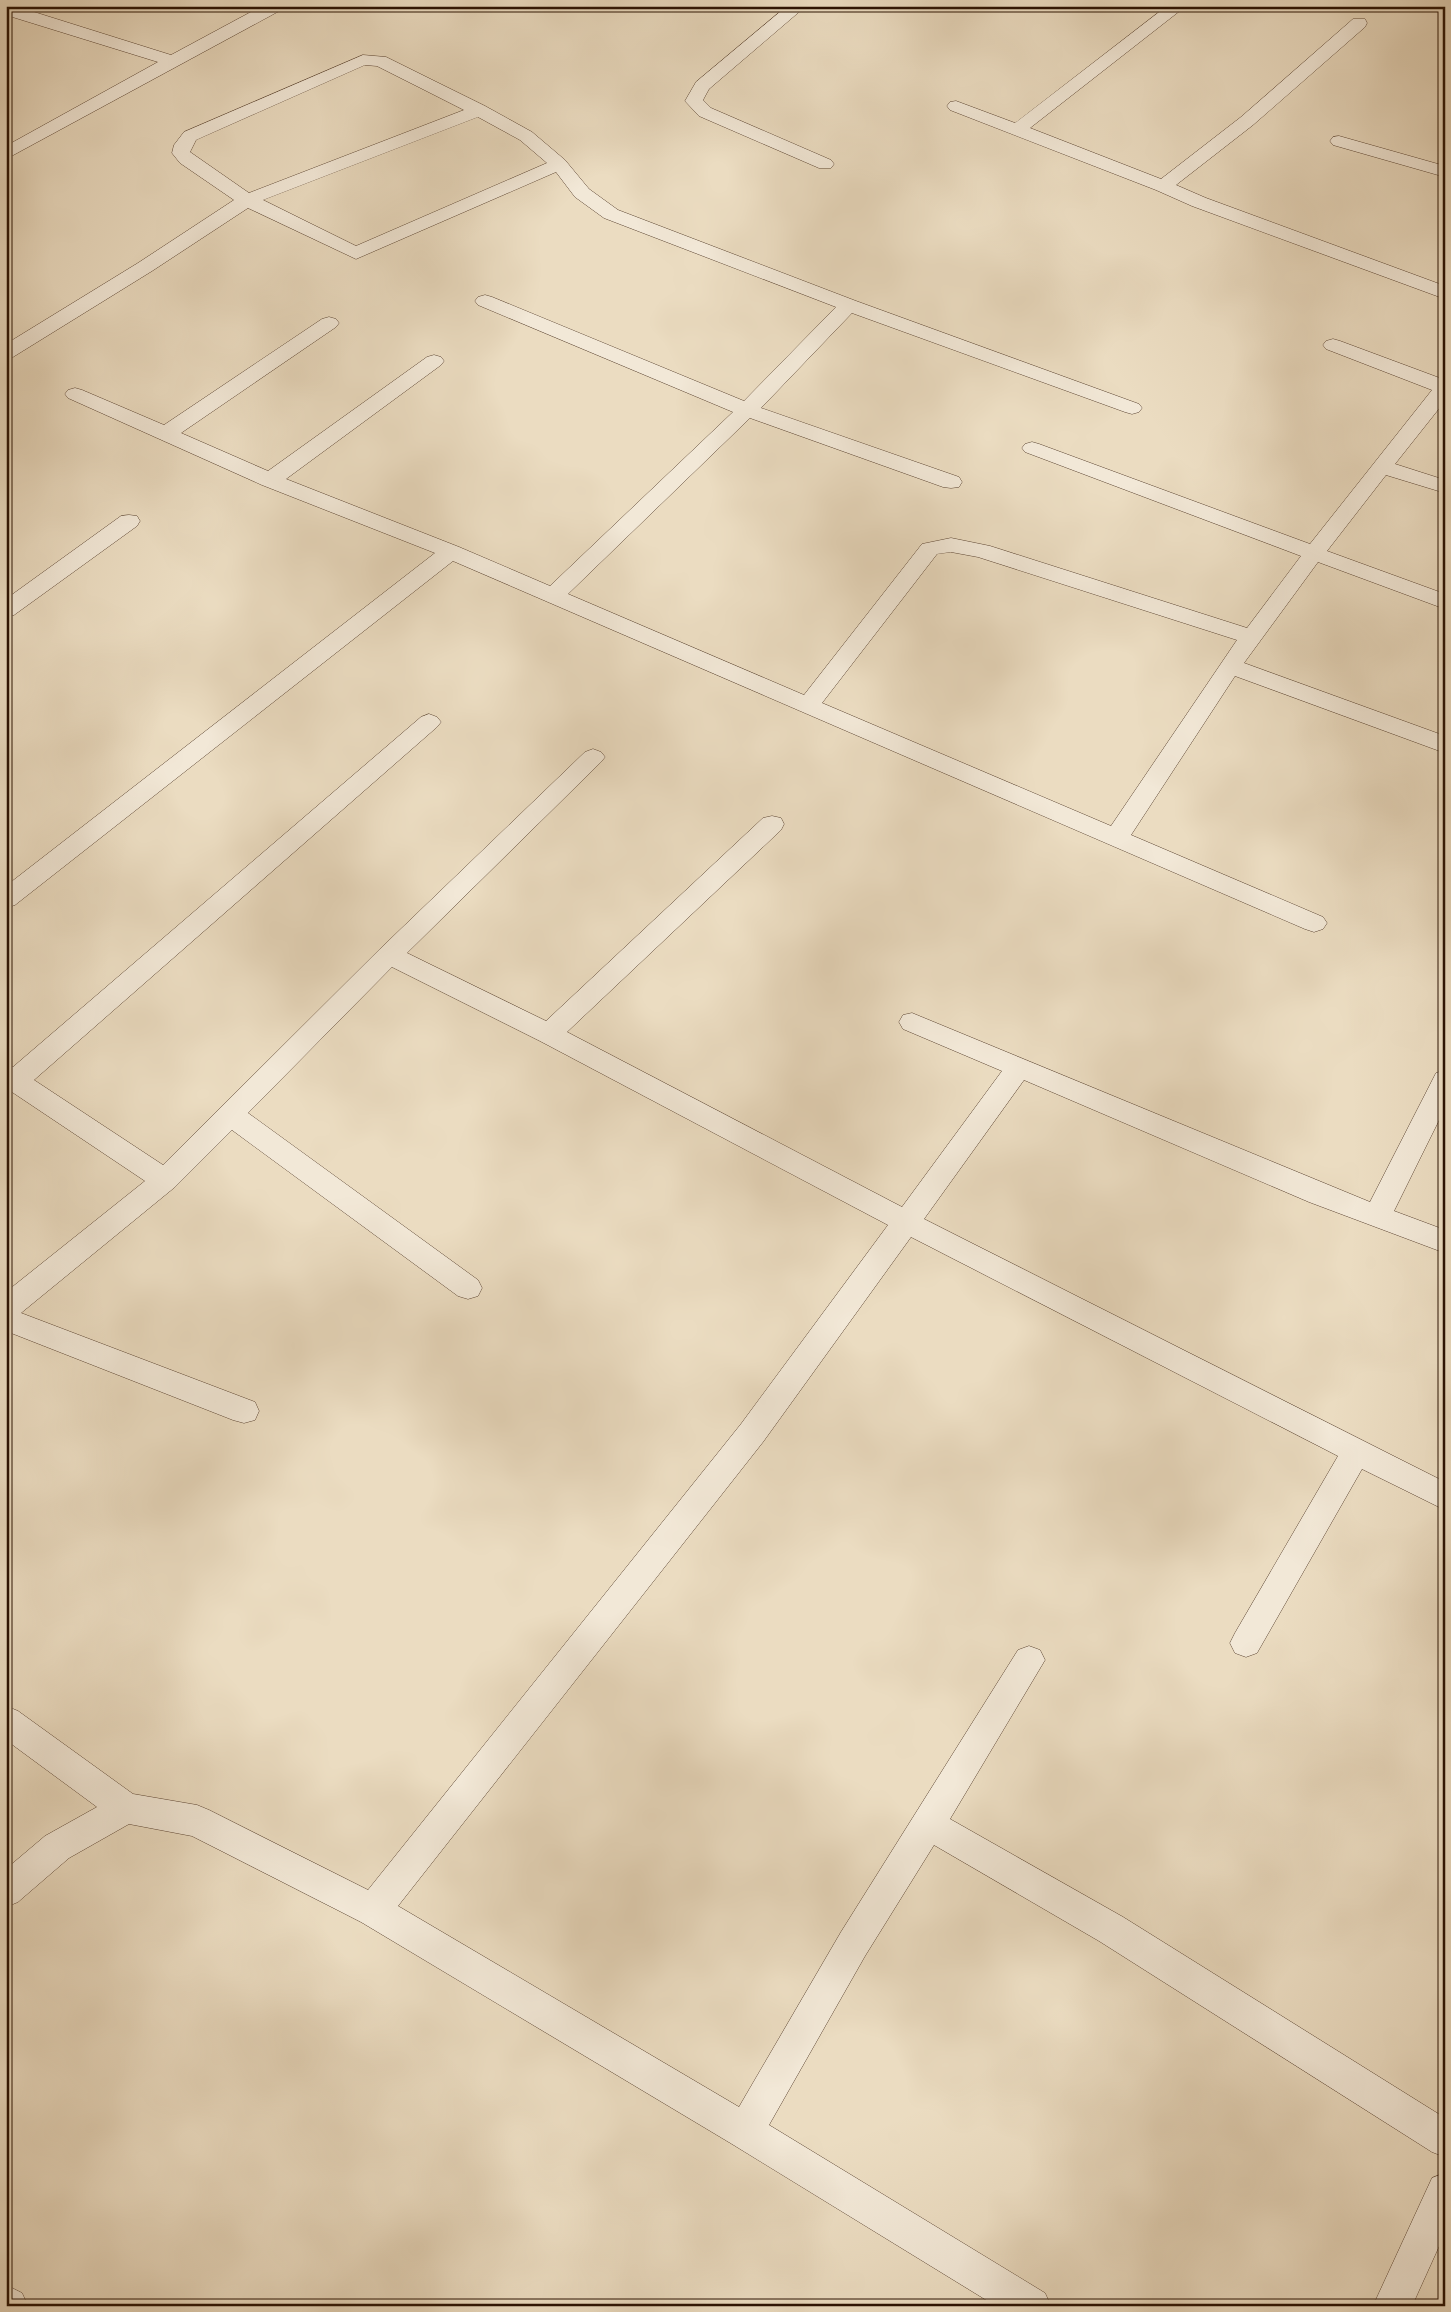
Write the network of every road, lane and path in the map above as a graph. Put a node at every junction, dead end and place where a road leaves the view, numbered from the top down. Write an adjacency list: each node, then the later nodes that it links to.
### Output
1 (276, 6): 6 (street)
2 (798, 6): 13 (street)
3 (1178, 6): 9 (street)
4 (6, 9): 6 (street)
5 (1359, 23): 15 (street)
6 (173, 61): 11 (street)
7 (956, 106): 9 (street)
8 (479, 110): 12 (street); 16 (street); 16 (street)
9 (1017, 130): 15 (street)
10 (1339, 141): 14 (street)
11 (6, 154)
12 (559, 164): 16 (street); 19 (street)
13 (825, 164)
14 (1445, 172)
15 (1163, 186): 17 (street)
16 (247, 200): 22 (street)
17 (1445, 293)
18 (485, 301): 27 (street)
19 (849, 306): 26 (street); 27 (street)
20 (329, 323): 28 (street)
21 (1333, 345): 24 (street)
22 (6, 353)
23 (434, 361): 31 (street)
24 (1445, 387): 30 (street)
25 (75, 394): 28 (street)
26 (1132, 408)
27 (747, 410): 32 (street); 37 (street)
28 (165, 434): 31 (street)
29 (1032, 448): 36 (street)
30 (1381, 467): 33 (street); 36 (street)
31 (270, 480): 35 (street)
32 (951, 482)
33 (1445, 487)
34 (129, 521): 39 (street)
35 (451, 552): 37 (street); 48 (street)
36 (1314, 553): 38 (street); 40 (street)
37 (554, 595): 42 (street)
38 (1445, 602)
39 (6, 610)
40 (1251, 636): 41 (street); 42 (street)
41 (1230, 666): 44 (street); 47 (street)
42 (808, 705): 47 (street)
43 (429, 722): 54 (street)
44 (1445, 745)
45 (593, 757): 50 (street)
46 (772, 824): 52 (street)
47 (1116, 838): 49 (street)
48 (6, 899)
49 (1314, 924)
50 (389, 955): 52 (street); 56 (street)
51 (912, 1022): 53 (street)
52 (549, 1034): 59 (street)
53 (1019, 1068): 58 (street); 59 (street)
54 (11, 1078): 57 (street)
55 (1445, 1080): 58 (street)
56 (230, 1114): 57 (street); 61 (street)
57 (165, 1180): 62 (street)
58 (1377, 1216): 60 (street)
59 (906, 1222): 65 (street); 73 (street)
60 (1445, 1242)
61 (468, 1288)
62 (6, 1308)
63 (6, 1319): 64 (street)
64 (244, 1411)
65 (1356, 1452): 66 (street); 67 (street)
66 (1445, 1497)
67 (1246, 1643)
68 (1029, 1660): 71 (street)
69 (6, 1721): 70 (street)
70 (126, 1808): 72 (street); 73 (street)
71 (928, 1824): 74 (street); 75 (street)
72 (6, 1891)
73 (373, 1910): 74 (street)
74 (745, 2131): 79 (street)
75 (1445, 2139)
76 (1445, 2191): 80 (street)
77 (6, 2304): 78 (street)
78 (9, 2306)
79 (1032, 2306)
80 (1392, 2306)

